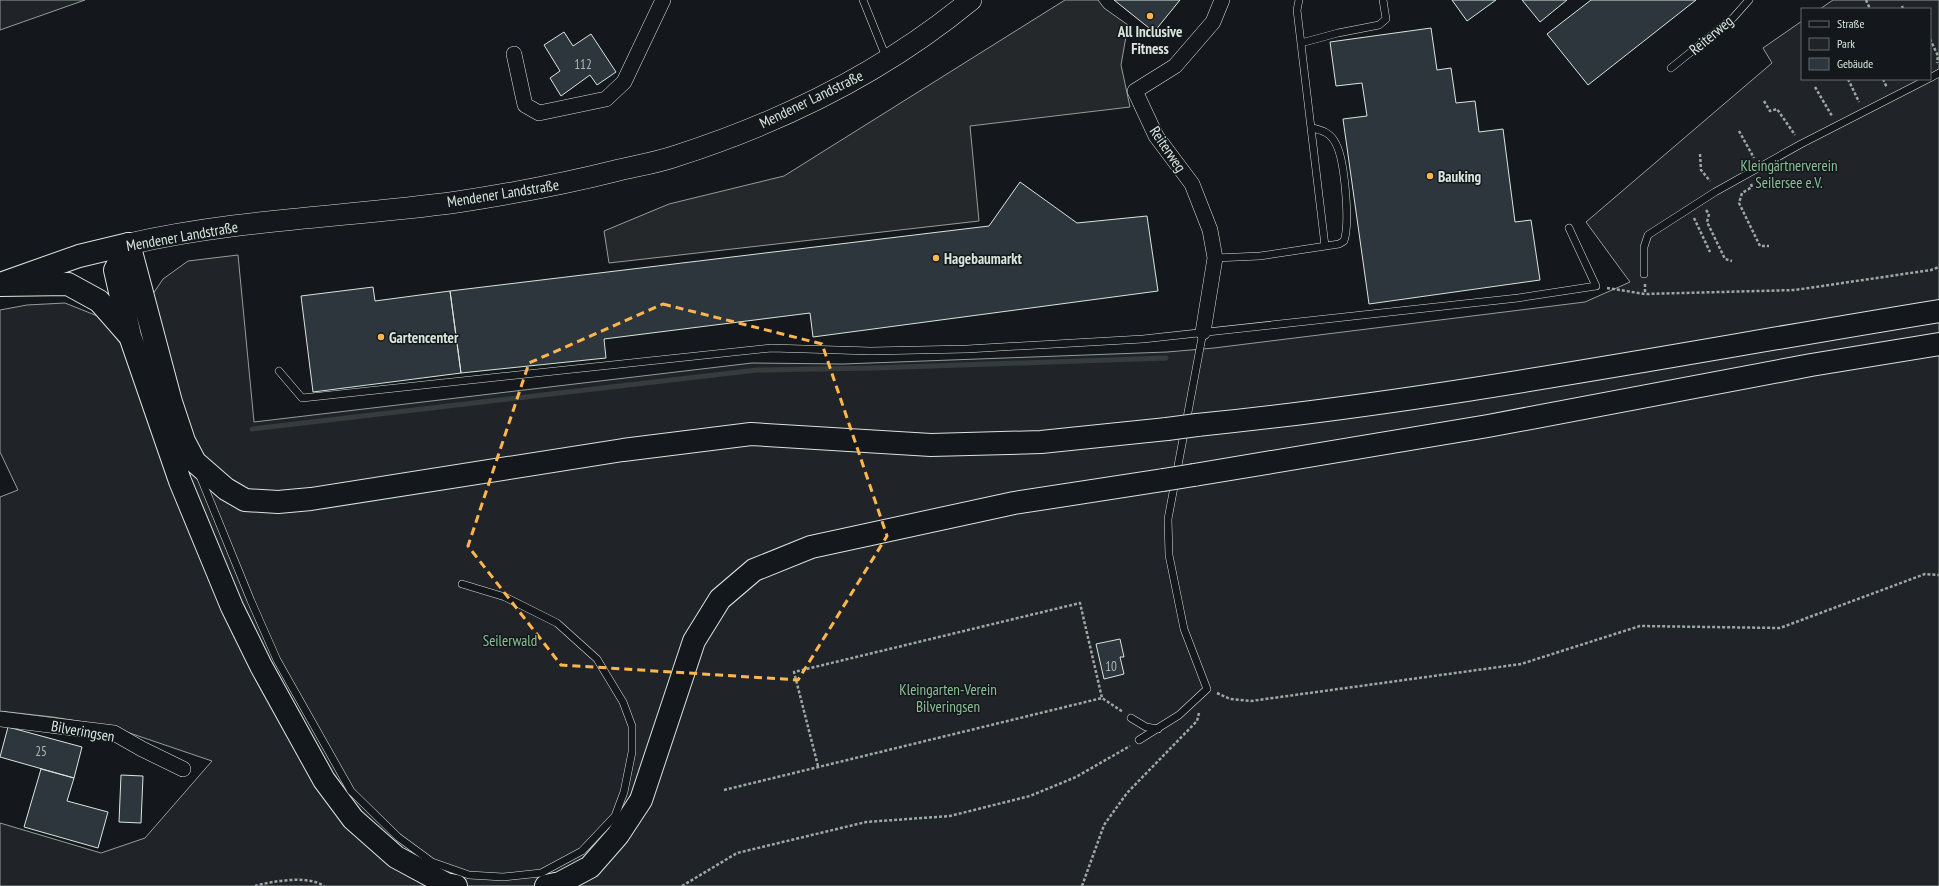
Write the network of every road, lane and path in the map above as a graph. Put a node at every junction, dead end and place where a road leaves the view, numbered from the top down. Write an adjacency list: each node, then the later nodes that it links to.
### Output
1 (663, 0): 10 (street)
2 (863, 0): 11 (lane)
3 (971, 0): 11 (main road, Mendener Landstraße)
4 (1222, 0): 34 (street, Reiterweg)
5 (1299, 0): 9 (lane)
6 (1383, 0): 9 (lane)
7 (1749, 0): 13 (lane, Reiterweg)
8 (1931, 41): 12 (path)
9 (1301, 43): 20 (lane)
10 (514, 54)
11 (887, 59): 30 (main road, Mendener Landstraße)
12 (1936, 64)
13 (1671, 68)
14 (1848, 80): 18 (path)
15 (1925, 80): 18 (lane)
16 (1815, 87): 19 (path)
17 (1764, 101): 22 (path)
18 (1864, 112): 19 (lane)
19 (1837, 125): 22 (lane)
20 (1312, 128): 31 (lane); 31 (lane)
21 (1739, 131): 24 (path)
22 (1801, 144): 24 (lane)
23 (1700, 154): 26 (path)
24 (1759, 168): 25 (lane)
25 (1746, 175): 26 (lane); 32 (path)
26 (1718, 191): 27 (lane)
27 (1701, 202): 28 (lane); 35 (path)
28 (1689, 209): 33 (path); 37 (lane)
29 (1569, 228): 39 (lane)
30 (129, 244): 38 (main road, Mendener Landstraße); 42 (main road); 45 (main road)
31 (1325, 246): 34 (lane)
32 (1769, 246)
33 (1710, 252)
34 (1215, 258): 41 (street, Reiterweg)
35 (1732, 262)
36 (1939, 267): 39 (path)
37 (1644, 274)
38 (0, 284): 42 (main road)
39 (1596, 286): 41 (lane)
40 (1939, 311): 45 (main road, bridge)
41 (1203, 332): 44 (lane); 50 (lane)
42 (130, 336): 46 (main road)
43 (1939, 344): 62 (main road, bridge)
44 (279, 371)
45 (195, 462): 46 (lane)
46 (215, 539): 49 (main road)
47 (1939, 575): 50 (path)
48 (462, 584): 49 (lane)
49 (269, 663): 61 (main road)
50 (1206, 689): 54 (lane); 64 (path)
51 (1102, 698): 52 (path); 56 (path); 56 (path)
52 (1131, 718): 54 (lane)
53 (0, 719): 57 (street, Bilveringsen)
54 (1158, 729): 55 (lane)
55 (1139, 740): 63 (path)
56 (818, 766): 58 (path)
57 (183, 768)
58 (724, 790)
59 (255, 886): 60 (path)
60 (324, 886)
61 (456, 886)
62 (546, 886)
63 (682, 886)
64 (1082, 886)

